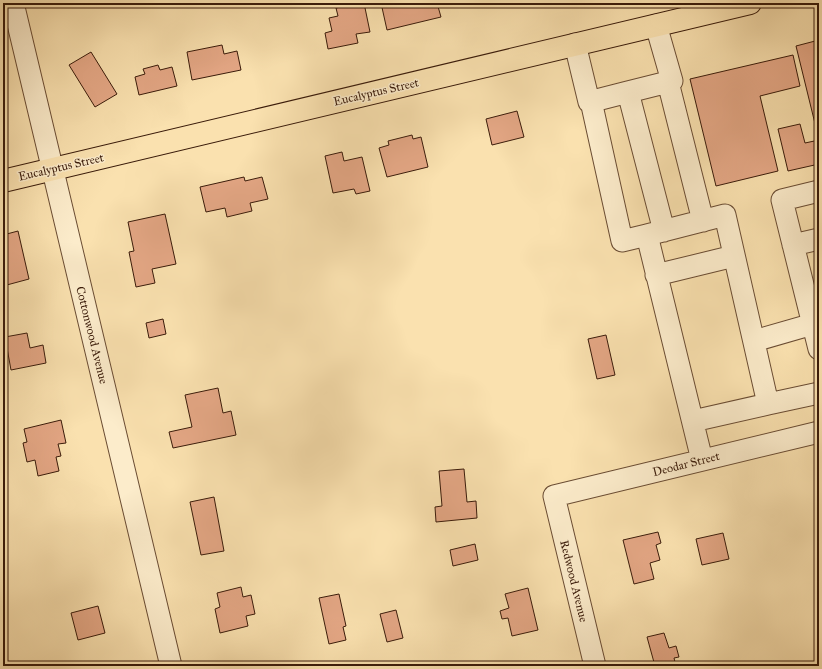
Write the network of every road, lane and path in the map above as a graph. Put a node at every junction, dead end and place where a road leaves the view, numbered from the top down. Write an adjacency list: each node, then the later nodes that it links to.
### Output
1 (13, 3): 8 (street, Cottonwood Avenue)
2 (750, 3): 3 (main road, Eucalyptus Street)
3 (656, 25): 4 (main road, Eucalyptus Street); 5 (street)
4 (575, 44): 7 (street); 8 (main road, Eucalyptus Street)
5 (668, 82): 6 (street); 11 (street)
6 (628, 92): 7 (street); 12 (street)
7 (591, 101): 12 (street)
8 (52, 169): 9 (main road, Eucalyptus Street); 26 (street, Cottonwood Avenue)
9 (3, 181)
10 (819, 191): 14 (street)
11 (703, 221): 12 (street); 15 (street)
12 (655, 233): 16 (street)
13 (819, 239): 14 (street)
14 (794, 246): 17 (street)
15 (734, 256): 16 (street); 18 (street)
16 (656, 275): 22 (street)
17 (813, 324): 18 (street); 19 (street)
18 (754, 341): 21 (street)
19 (819, 349)
20 (819, 393): 21 (street)
21 (768, 404): 22 (street)
22 (693, 422): 24 (street)
23 (819, 432): 24 (street, Deodar Street)
24 (702, 460): 25 (street, Deodar Street)
25 (554, 496): 27 (street, Redwood Avenue)
26 (171, 666)
27 (595, 666)

